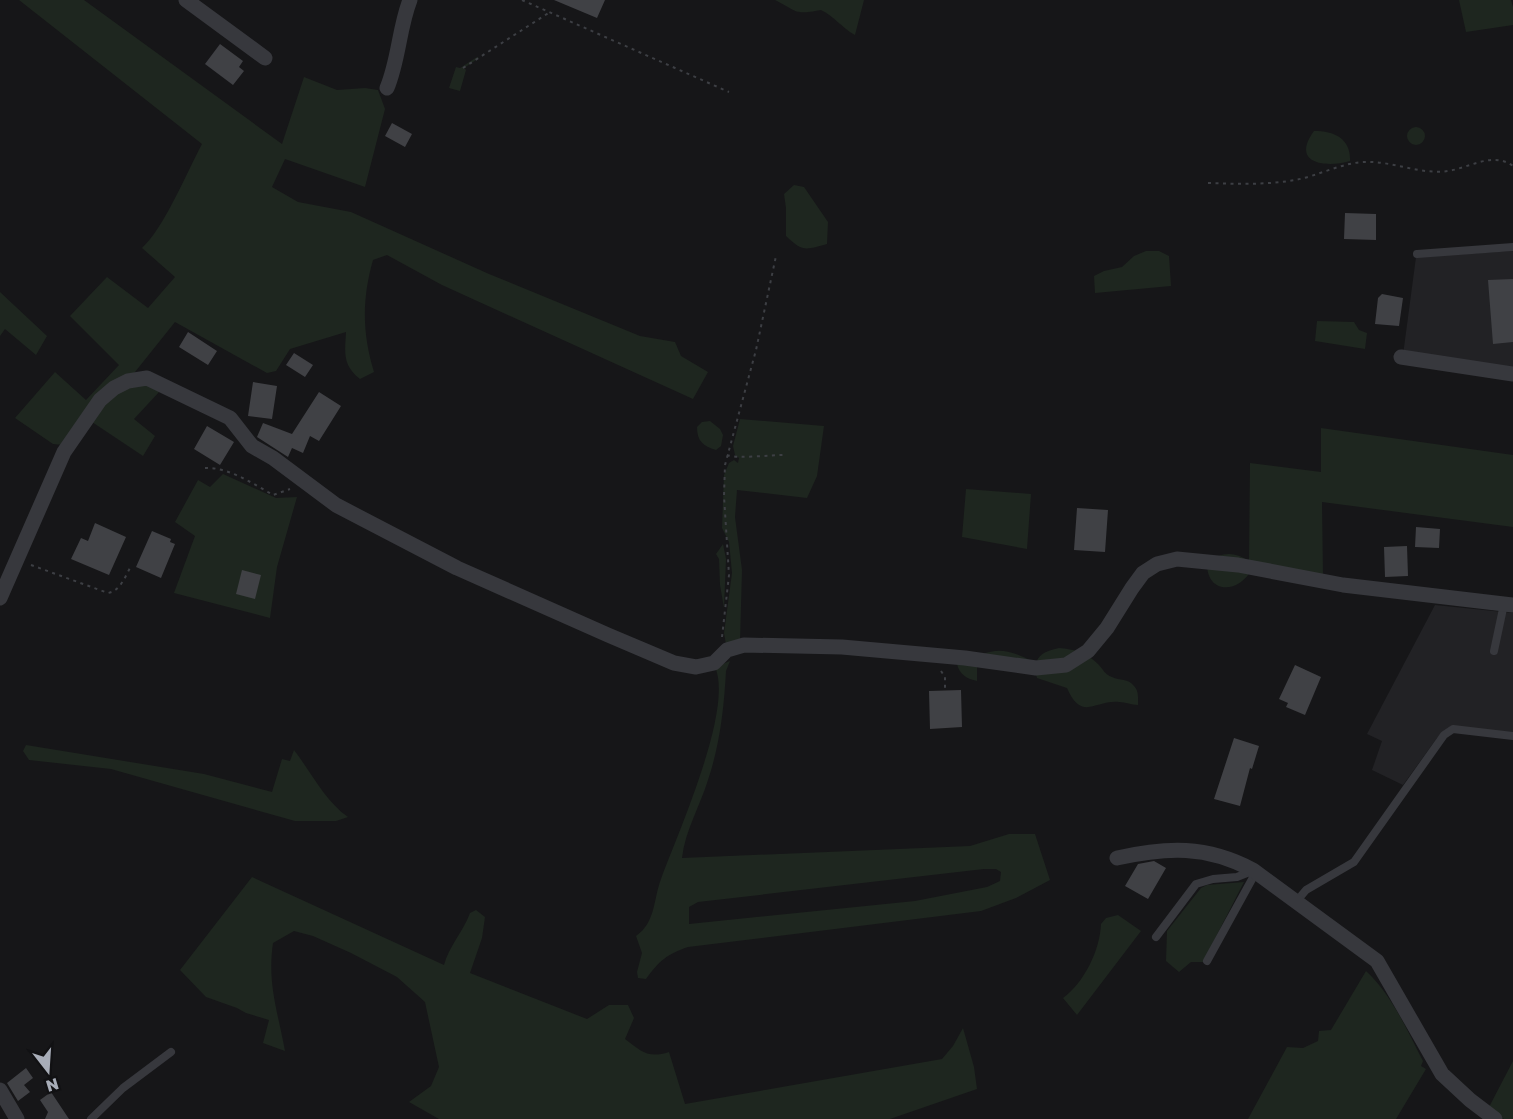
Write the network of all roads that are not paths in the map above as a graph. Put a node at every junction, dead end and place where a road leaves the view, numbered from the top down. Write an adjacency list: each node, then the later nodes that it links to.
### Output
1 (186, 0): 3 (street)
2 (410, 0): 4 (street)
3 (265, 58)
4 (387, 87)
5 (1513, 248): 6 (lane)
6 (1417, 254)
7 (1401, 357): 8 (street)
8 (1513, 374)
9 (0, 598): 10 (street)
10 (1509, 604): 11 (lane)
11 (1494, 651)
12 (1513, 736): 15 (lane)
13 (1117, 858): 14 (street)
14 (1255, 871): 15 (street); 16 (lane); 17 (lane)
15 (1296, 902): 22 (street)
16 (1156, 937)
17 (1207, 961)
18 (171, 1052): 21 (lane)
19 (0, 1090): 20 (street)
20 (17, 1119)
21 (91, 1119)
22 (1495, 1119)

